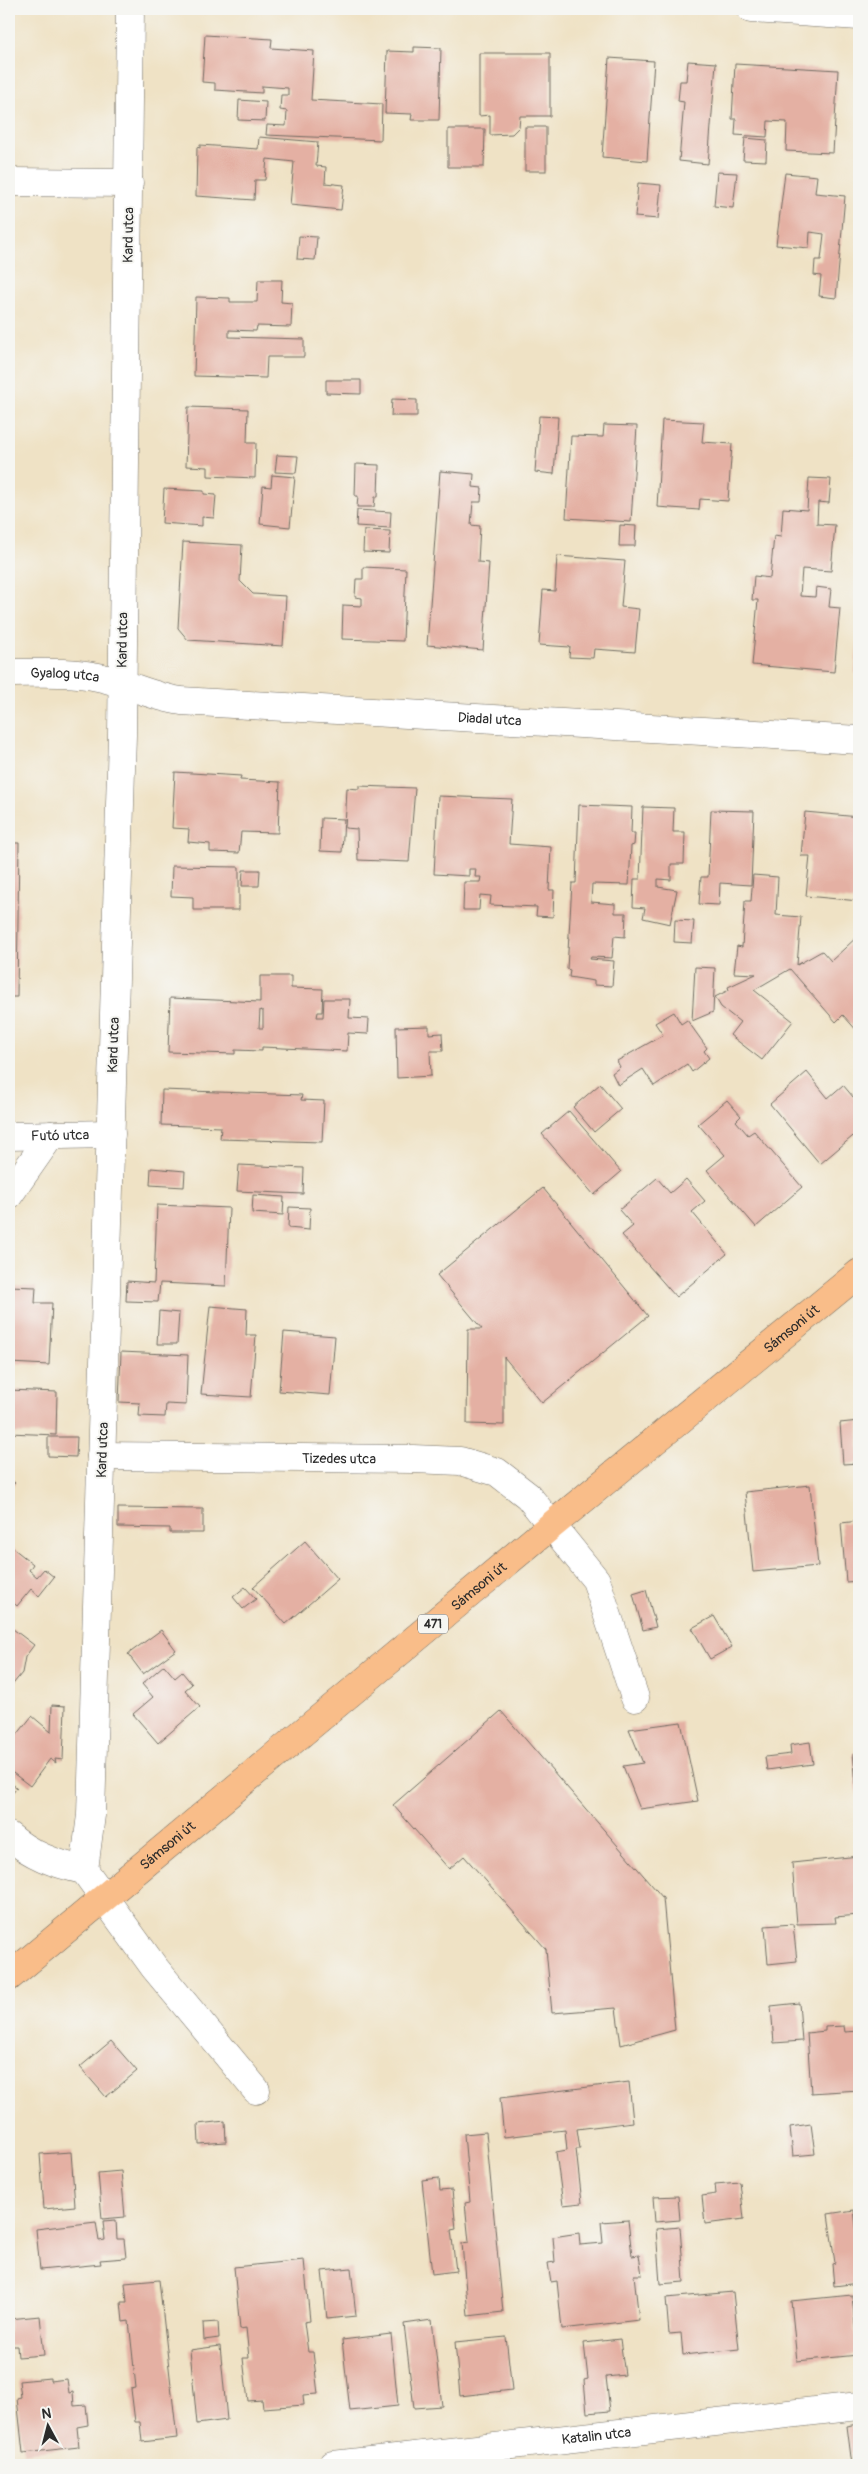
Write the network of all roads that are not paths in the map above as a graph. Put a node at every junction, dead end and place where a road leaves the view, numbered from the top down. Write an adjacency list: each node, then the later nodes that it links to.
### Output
1 (130, 9): 5 (street, Kard utca)
2 (751, 9): 3 (street)
3 (859, 16)
4 (9, 182): 5 (street)
5 (128, 184): 7 (street, Kard utca)
6 (9, 673): 7 (street, Gyalog utca)
7 (122, 684): 8 (street, Diadal utca); 9 (street, Kard utca)
8 (859, 740)
9 (111, 1134): 10 (street, Futó utca); 14 (street, Kard utca)
10 (51, 1135): 11 (street, Futó utca); 12 (street)
11 (9, 1136)
12 (9, 1195)
13 (859, 1273): 15 (main road, Sámsoni út / 471)
14 (102, 1456): 15 (street, Tizedes utca); 18 (street, Kard utca)
15 (552, 1525): 16 (street, Tizedes utca); 19 (main road, Sámsoni út / 471)
16 (635, 1698)
17 (9, 1836): 18 (street)
18 (84, 1870): 19 (street)
19 (106, 1898): 20 (main road, Sámsoni út / 471); 21 (street)
20 (9, 1978)
21 (256, 2090)
22 (859, 2406): 23 (street, Katalin utca)
23 (333, 2465)

